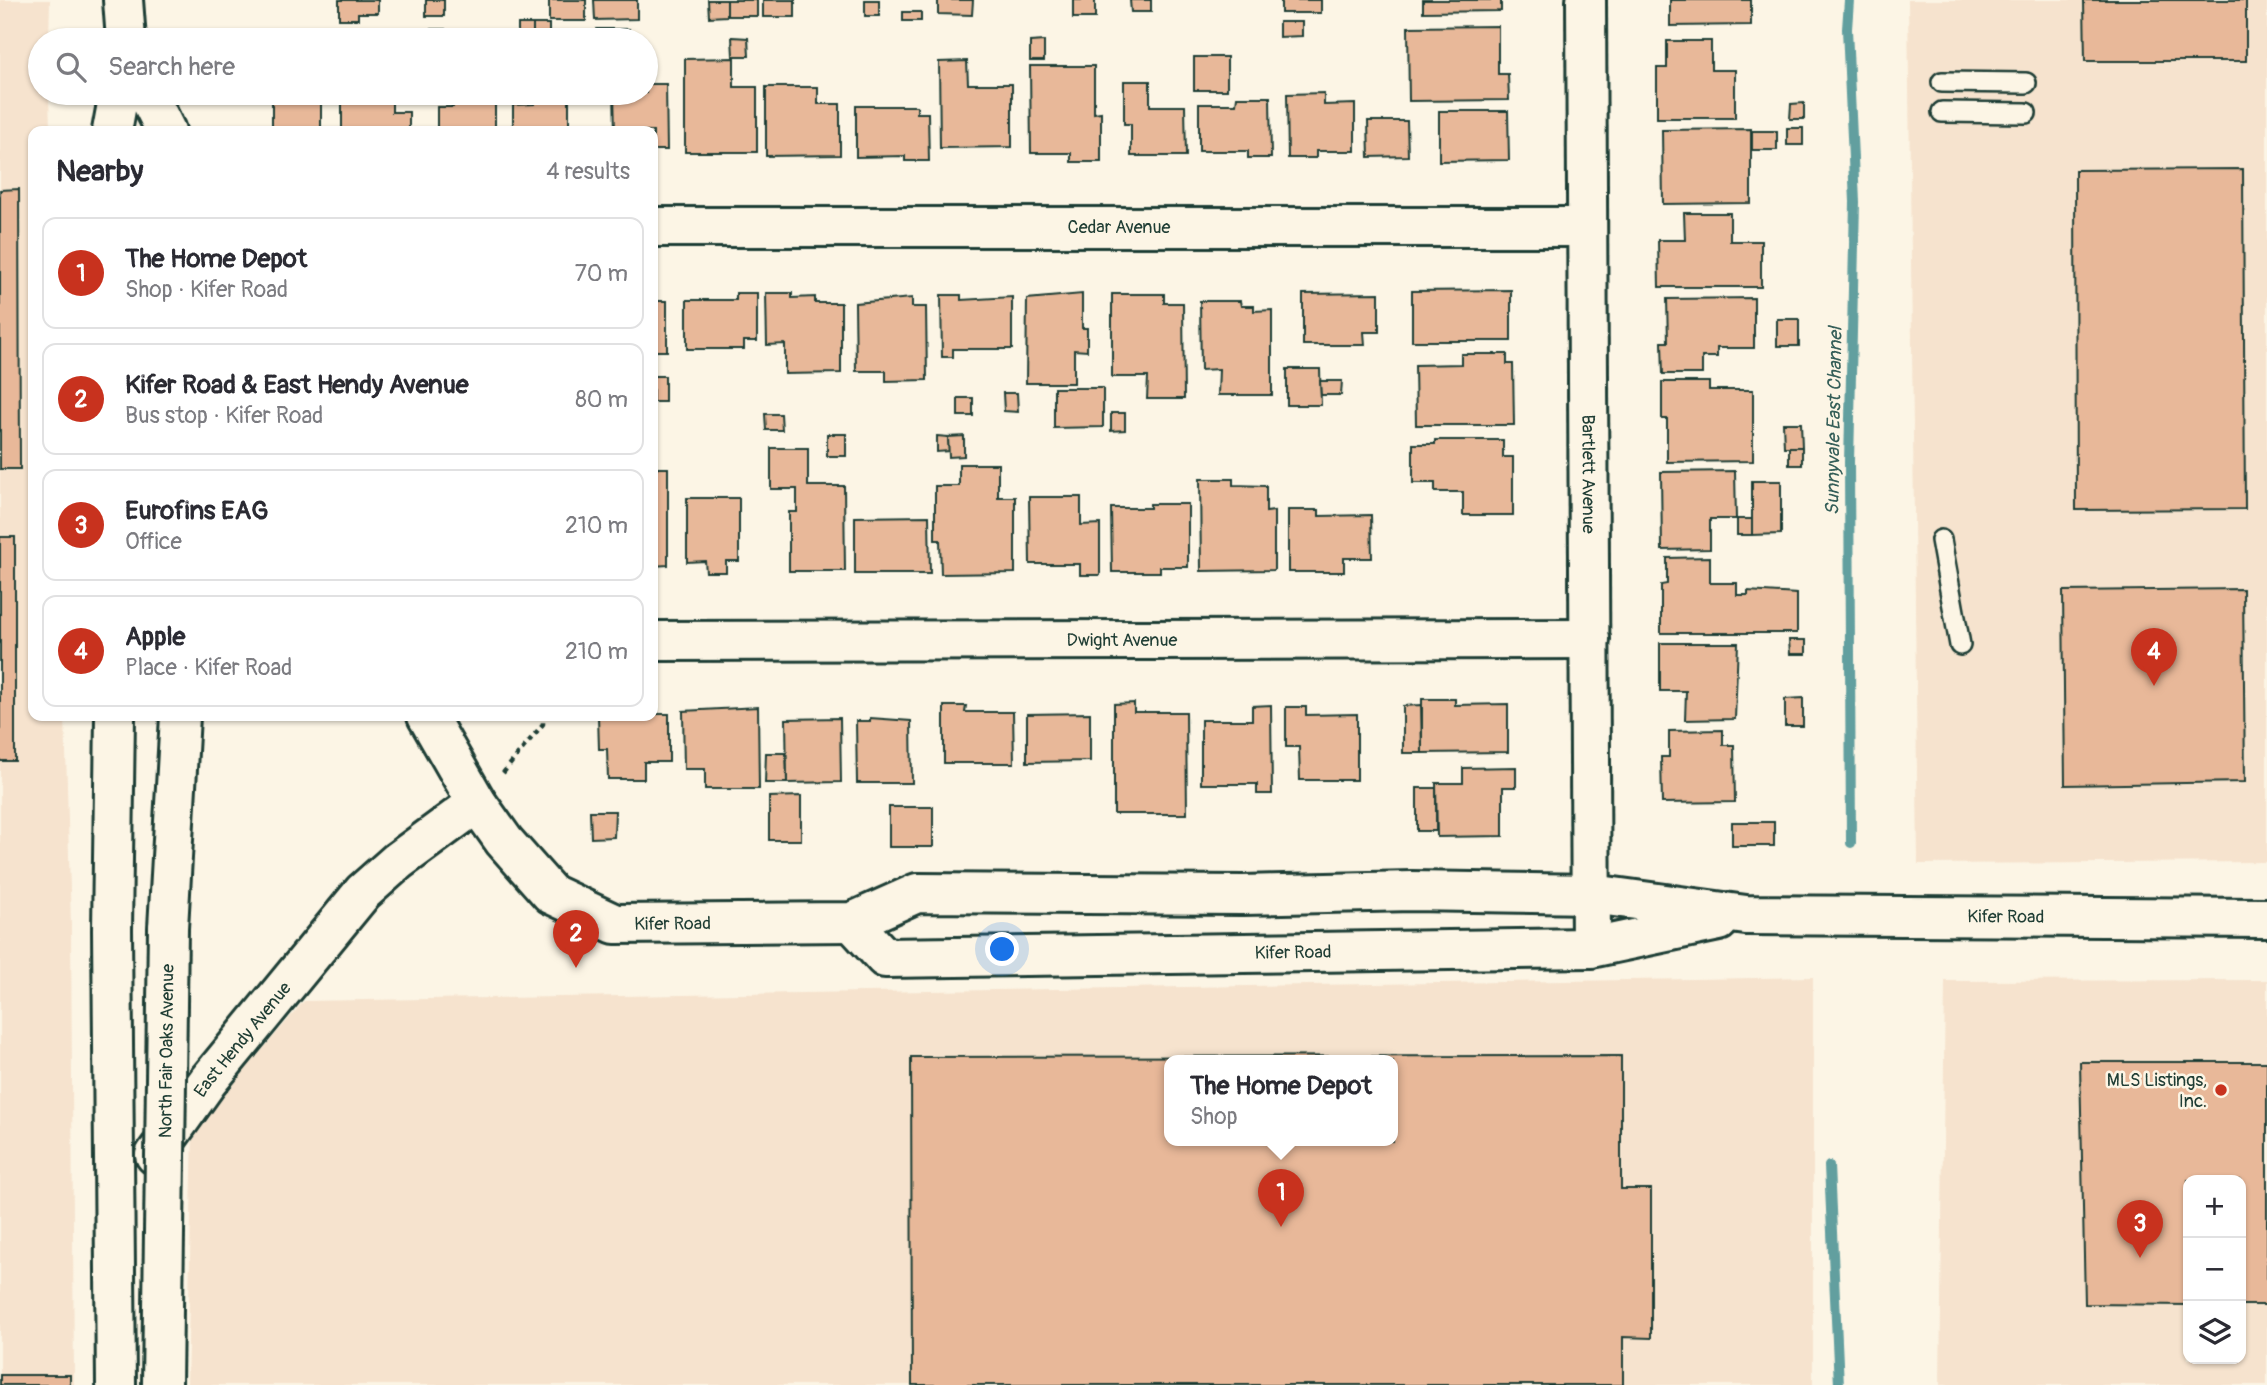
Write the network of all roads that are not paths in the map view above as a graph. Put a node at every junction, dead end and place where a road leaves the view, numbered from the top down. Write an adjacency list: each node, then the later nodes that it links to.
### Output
1 (123, 0): 3 (main road)
2 (1586, 0): 13 (main road, Bartlett Avenue)
3 (125, 28)
4 (1942, 82): 5 (lane)
5 (2026, 83)
6 (117, 105): 10 (main road)
7 (153, 105): 11 (main road)
8 (1942, 112): 9 (lane)
9 (2026, 113)
10 (114, 126)
11 (164, 126)
12 (658, 227): 13 (main road, Cedar Avenue)
13 (1586, 227): 15 (main road, Bartlett Avenue)
14 (1941, 540): 17 (lane)
15 (1590, 639): 16 (main road, Dwight Avenue); 22 (main road, Bartlett Avenue)
16 (658, 640)
17 (1959, 645)
18 (115, 721): 27 (main road)
19 (180, 721): 29 (main road, North Fair Oaks Avenue, bridge)
20 (430, 721): 21 (main road, Kifer Road)
21 (477, 803): 25 (main road, Kifer Road); 28 (main road, East Hendy Avenue)
22 (1592, 894): 23 (main road, Kifer Road); 25 (main road, Kifer Road); 26 (main road, Bartlett Avenue)
23 (1746, 915): 24 (main road, Kifer Road); 26 (main road, Kifer Road)
24 (2267, 918)
25 (852, 922): 26 (main road, Kifer Road)
26 (1591, 948)
27 (116, 1385)
28 (150, 1385)
29 (162, 1385)

